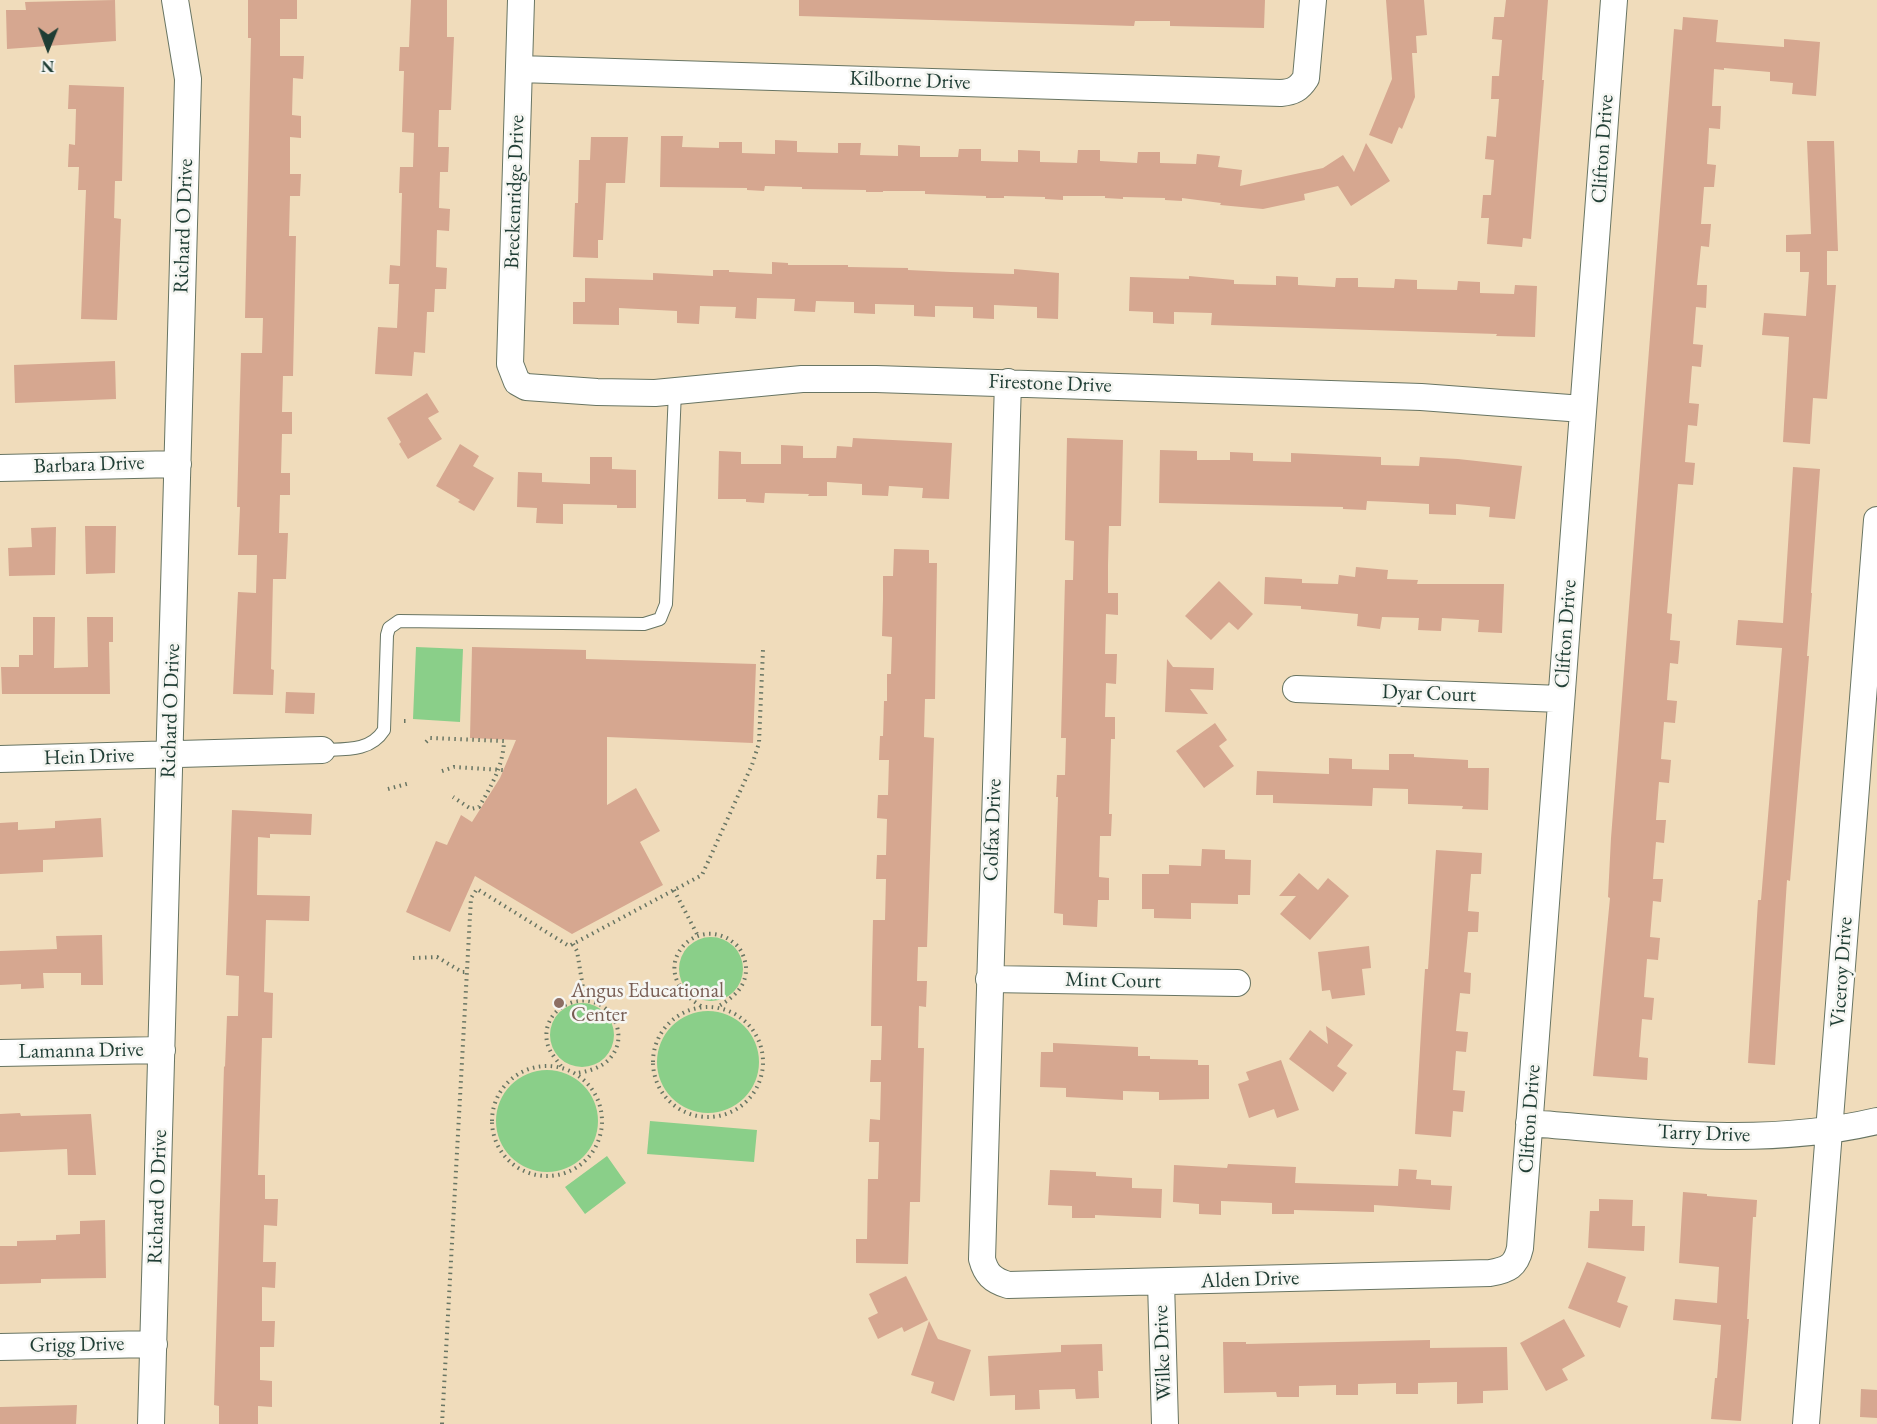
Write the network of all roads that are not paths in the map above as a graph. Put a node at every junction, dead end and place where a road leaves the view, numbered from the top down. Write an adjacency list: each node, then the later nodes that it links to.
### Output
1 (176, 0): 10 (street, Richard O Drive)
2 (521, 0): 5 (street, Breckenridge Drive)
3 (1313, 0): 5 (street, Kilborne Drive)
4 (1614, 0): 9 (street, Clifton Drive)
5 (519, 69): 6 (street, Breckenridge Drive)
6 (517, 382): 8 (street, Firestone Drive)
7 (1008, 382): 8 (street, Firestone Drive); 9 (street, Firestone Drive); 19 (street, Colfax Drive)
8 (675, 392): 16 (lane)
9 (1583, 409): 15 (street, Clifton Drive)
10 (178, 464): 11 (street, Barbara Drive); 17 (street, Richard O Drive)
11 (0, 468)
12 (1877, 519): 13 (street, Viceroy Drive)
13 (1871, 674): 25 (street, Viceroy Drive)
14 (1296, 689): 15 (street, Dyar Court)
15 (1562, 699): 24 (street, Clifton Drive)
16 (322, 750): 17 (street, Hein Drive)
17 (170, 754): 18 (street, Hein Drive); 21 (street, Richard O Drive)
18 (0, 759)
19 (989, 979): 20 (street, Mint Court); 27 (street, Colfax Drive)
20 (1237, 983)
21 (162, 1050): 22 (street, Lamanna Drive); 29 (street, Richard O Drive)
22 (0, 1053)
23 (1877, 1121): 25 (street, Tarry Drive)
24 (1529, 1123): 25 (street, Tarry Drive); 26 (street, Clifton Drive)
25 (1829, 1129): 33 (street, Viceroy Drive)
26 (1512, 1266): 28 (street, Alden Drive)
27 (989, 1276): 28 (street, Alden Drive)
28 (1161, 1282): 32 (street, Wilke Drive)
29 (153, 1344): 30 (street, Grigg Drive); 31 (street, Richard O Drive)
30 (0, 1347)
31 (151, 1424)
32 (1165, 1424)
33 (1806, 1424)

